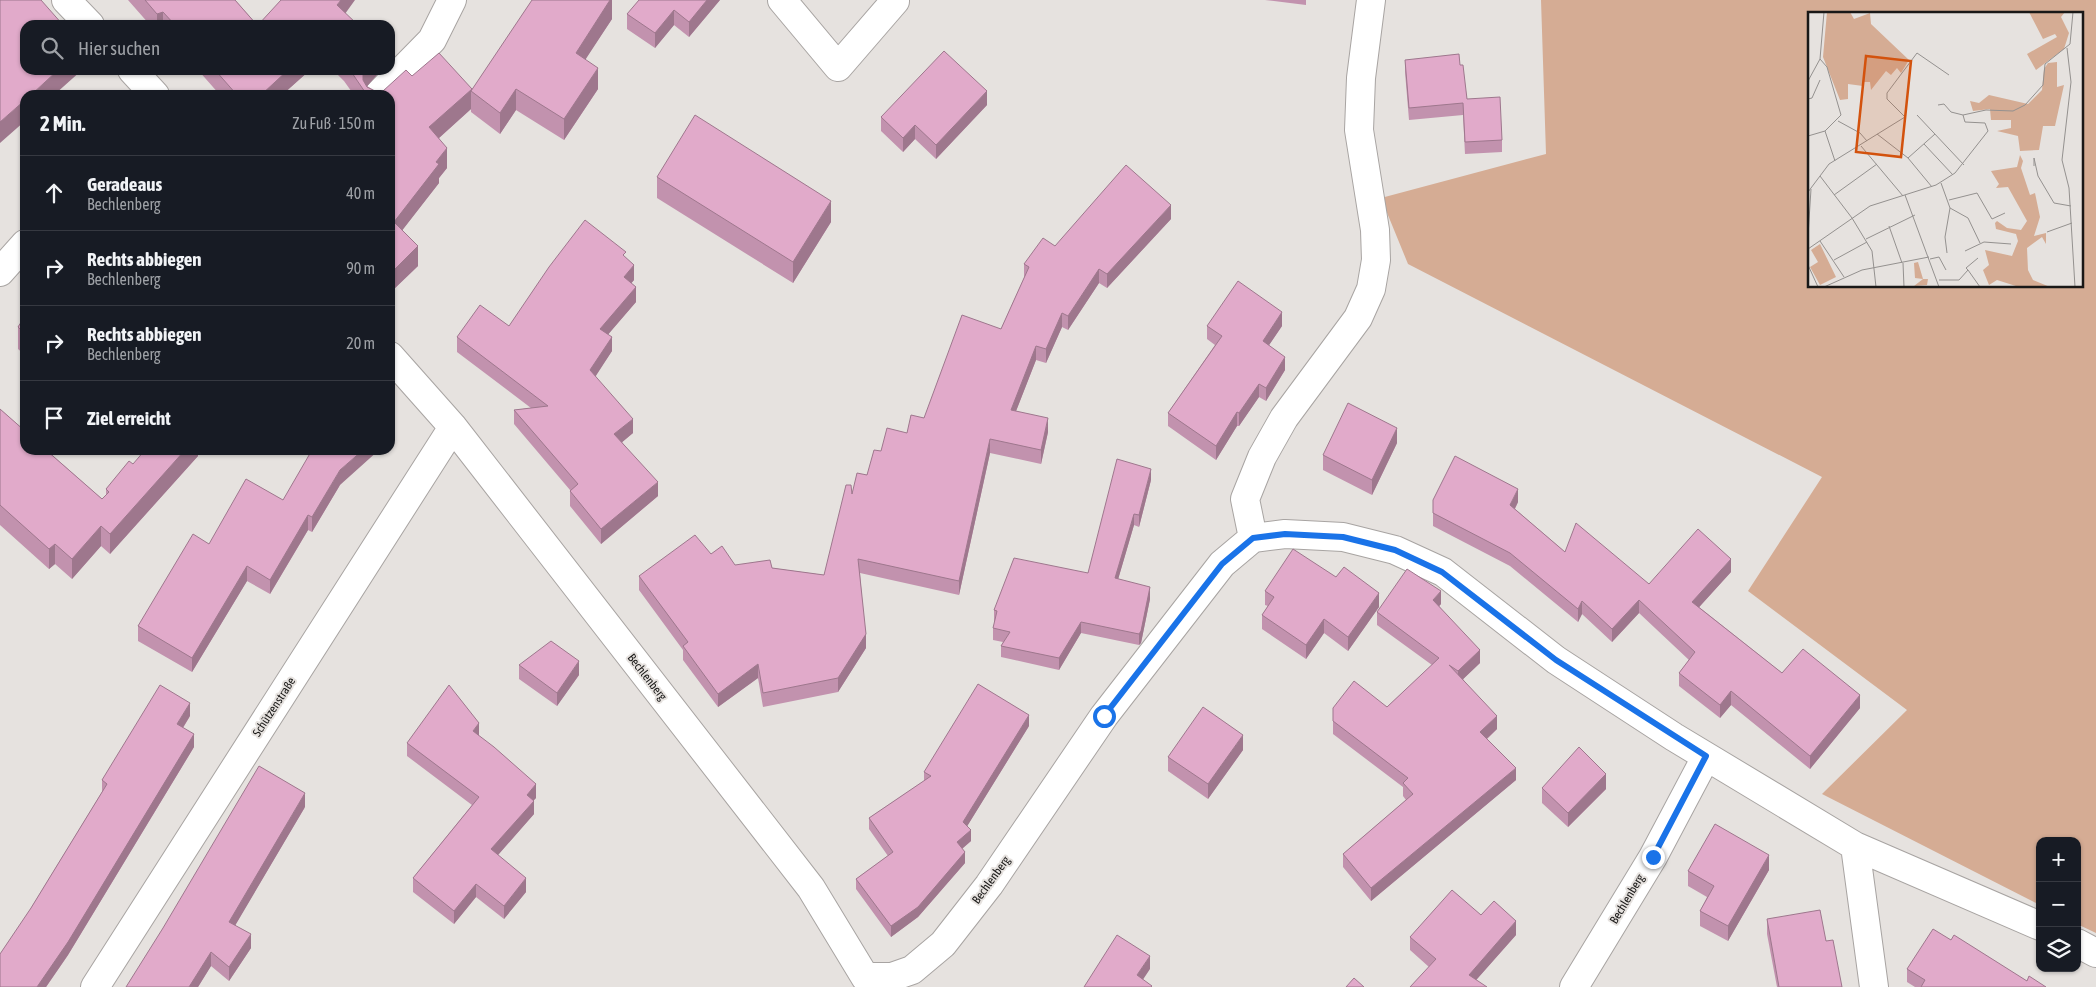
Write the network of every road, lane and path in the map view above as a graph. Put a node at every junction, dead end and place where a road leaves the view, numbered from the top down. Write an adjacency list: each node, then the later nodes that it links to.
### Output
1 (66, 0): 6 (street)
2 (452, 0): 9 (street)
3 (782, 0): 5 (street)
4 (1371, 0): 14 (street)
5 (895, 1)
6 (85, 20)
7 (137, 75): 8 (street)
8 (150, 90)
9 (383, 90)
10 (20, 250): 11 (street)
11 (0, 272)
12 (395, 362): 13 (street, Bechlenberg)
13 (453, 427): 14 (street, Bechlenberg); 20 (street, Schützenstraße)
14 (1253, 538): 15 (street)
15 (1706, 756): 16 (street); 21 (street, Bechlenberg)
16 (1855, 846): 17 (street); 22 (street)
17 (2036, 924)
18 (2081, 945): 19 (street)
19 (2096, 953)
20 (95, 987)
21 (1574, 987)
22 (1874, 987)

